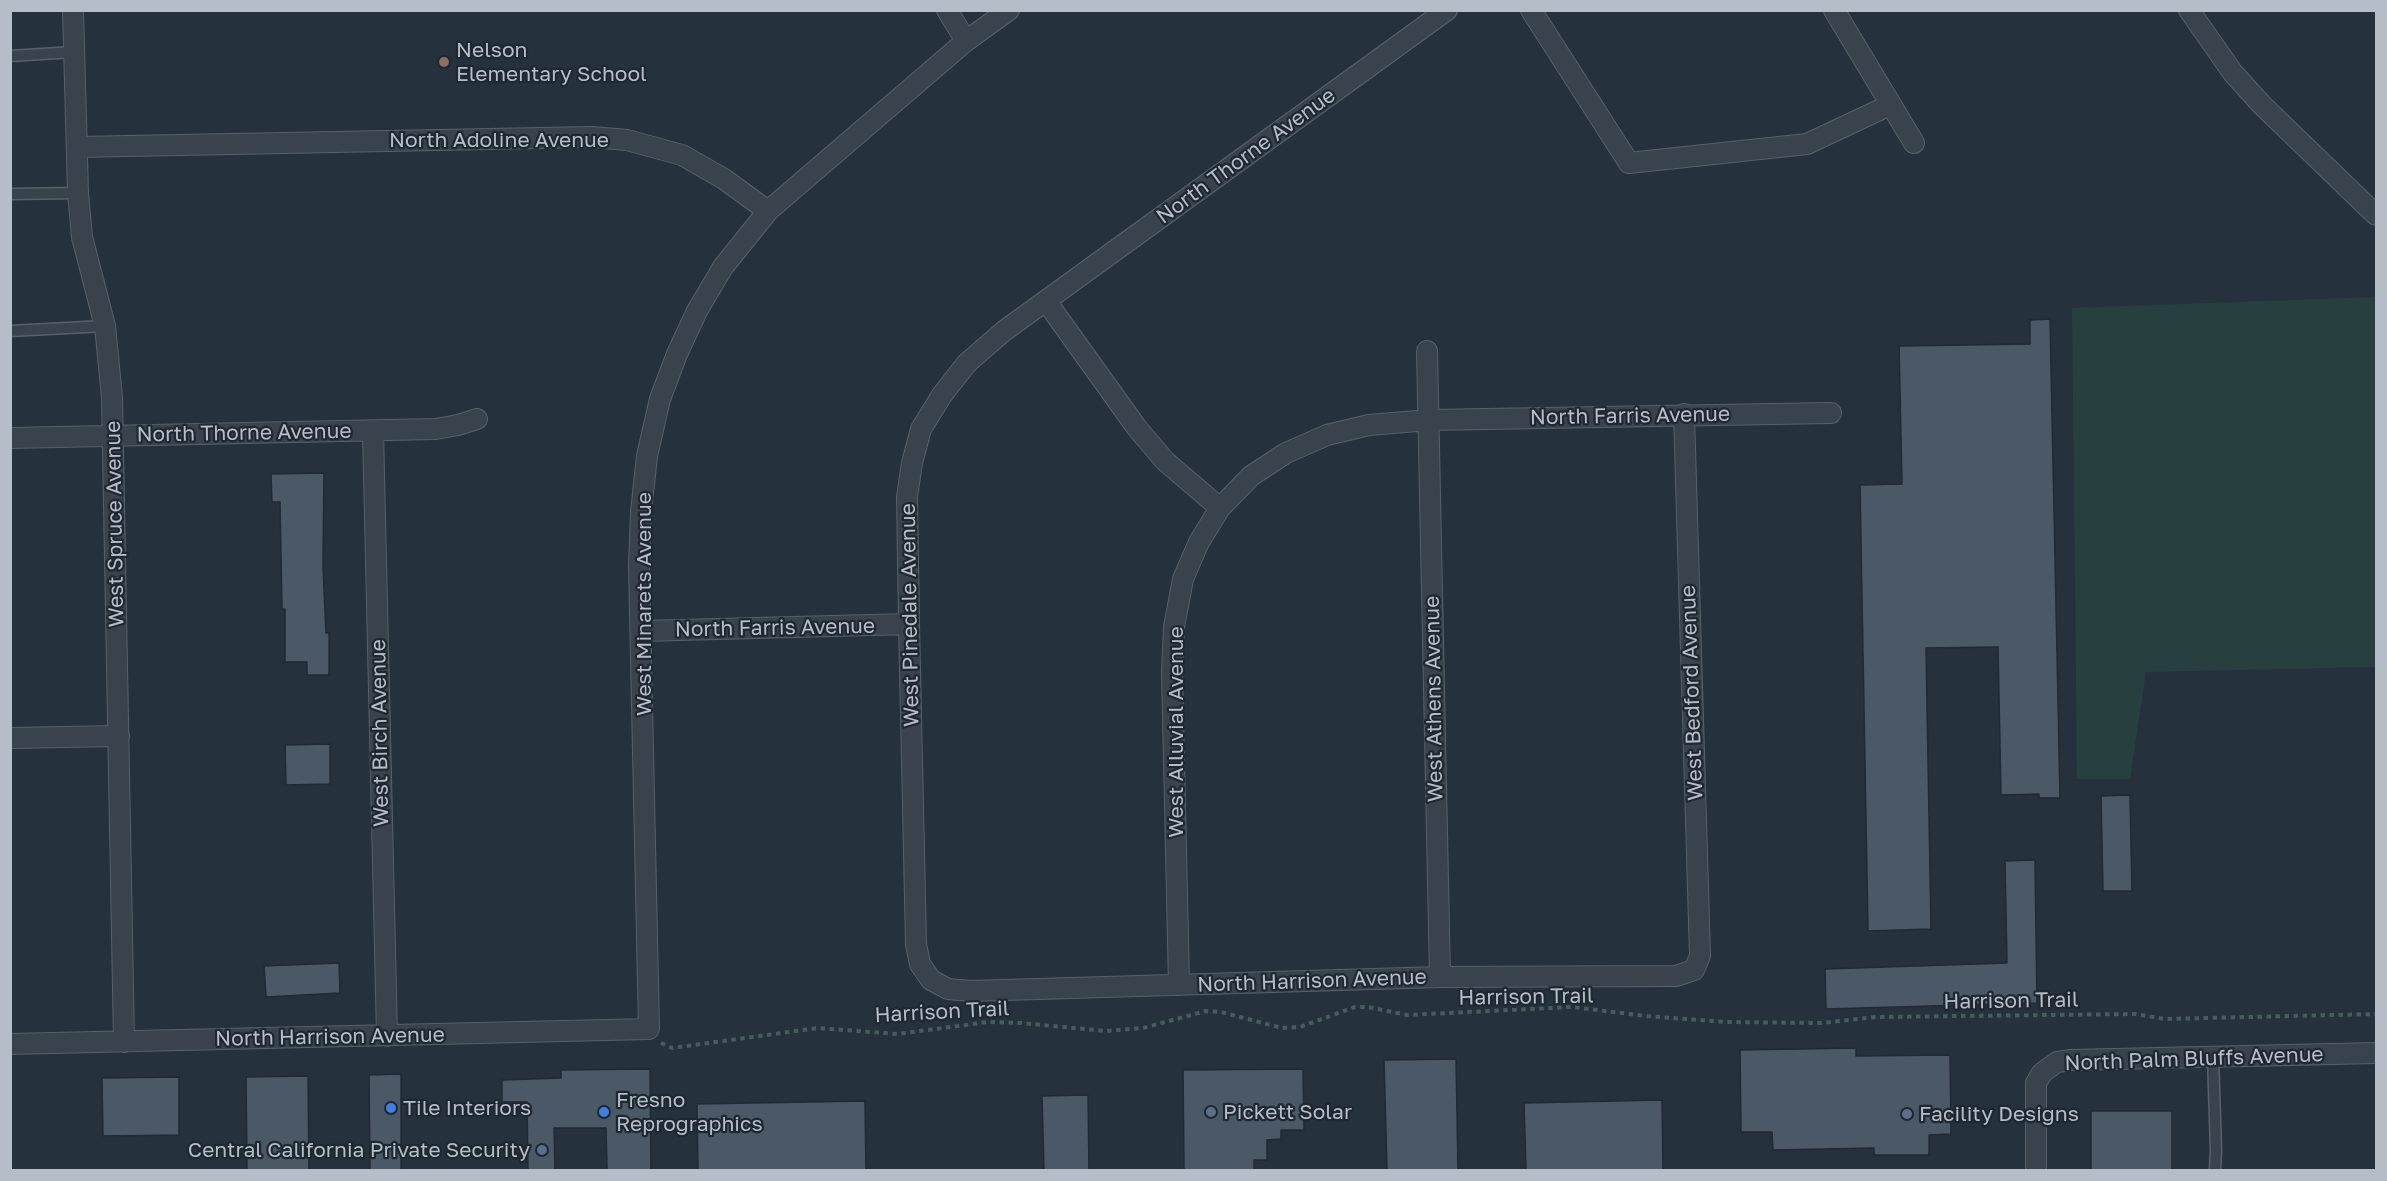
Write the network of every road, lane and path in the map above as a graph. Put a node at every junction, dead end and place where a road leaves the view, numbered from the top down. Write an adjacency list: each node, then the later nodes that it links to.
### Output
1 (73, 10): 9 (street, West Spruce Avenue)
2 (947, 10): 8 (street)
3 (1009, 10): 8 (street)
4 (1447, 10): 18 (street, North Thorne Avenue)
5 (1531, 10): 11 (street)
6 (1834, 10): 11 (street)
7 (2188, 10): 17 (street)
8 (966, 41): 16 (street)
9 (74, 52): 10 (lane); 13 (street, West Spruce Avenue)
10 (10, 56)
11 (1890, 105): 12 (street)
12 (1914, 143)
13 (77, 147): 14 (street, West Spruce Avenue); 16 (street, North Adoline Avenue)
14 (78, 193): 15 (lane); 19 (street, West Spruce Avenue)
15 (10, 194)
16 (768, 211): 31 (street, West Minarets Avenue)
17 (2376, 215)
18 (1046, 301): 29 (street); 30 (street, West Pinedale Avenue)
19 (105, 326): 20 (lane); 27 (street, West Spruce Avenue)
20 (10, 330)
21 (1427, 351): 25 (street)
22 (1831, 413): 23 (street, North Farris Avenue)
23 (1684, 414): 25 (street, North Farris Avenue); 34 (street, West Bedford Avenue)
24 (477, 419): 26 (street, North Thorne Avenue)
25 (1429, 420): 29 (street, North Farris Avenue); 35 (street, West Athens Avenue)
26 (373, 430): 27 (street, North Thorne Avenue); 40 (street, West Birch Avenue)
27 (113, 435): 28 (street, North Thorne Avenue); 32 (street, West Spruce Avenue)
28 (10, 438)
29 (1220, 508): 37 (street, West Alluvial Avenue)
30 (909, 624): 31 (street, North Farris Avenue); 36 (street, West Pinedale Avenue)
31 (641, 631): 39 (street, West Minarets Avenue)
32 (119, 736): 33 (street); 41 (street, West Spruce Avenue)
33 (10, 738)
34 (1694, 970): 35 (street, North Harrison Avenue)
35 (1440, 977): 37 (street, North Harrison Avenue)
36 (931, 980): 37 (street, North Harrison Avenue)
37 (1179, 985)
38 (2376, 1014): 39 (path, Harrison Trail)
39 (652, 1033): 40 (street, North Harrison Avenue)
40 (387, 1036): 41 (street, North Harrison Avenue)
41 (124, 1042): 42 (street, North Harrison Avenue)
42 (10, 1044)
43 (2376, 1053): 44 (street, North Palm Bluffs Avenue)
44 (2213, 1056): 45 (street, North Palm Bluffs Avenue); 46 (lane)
45 (2036, 1170)
46 (2215, 1170)

